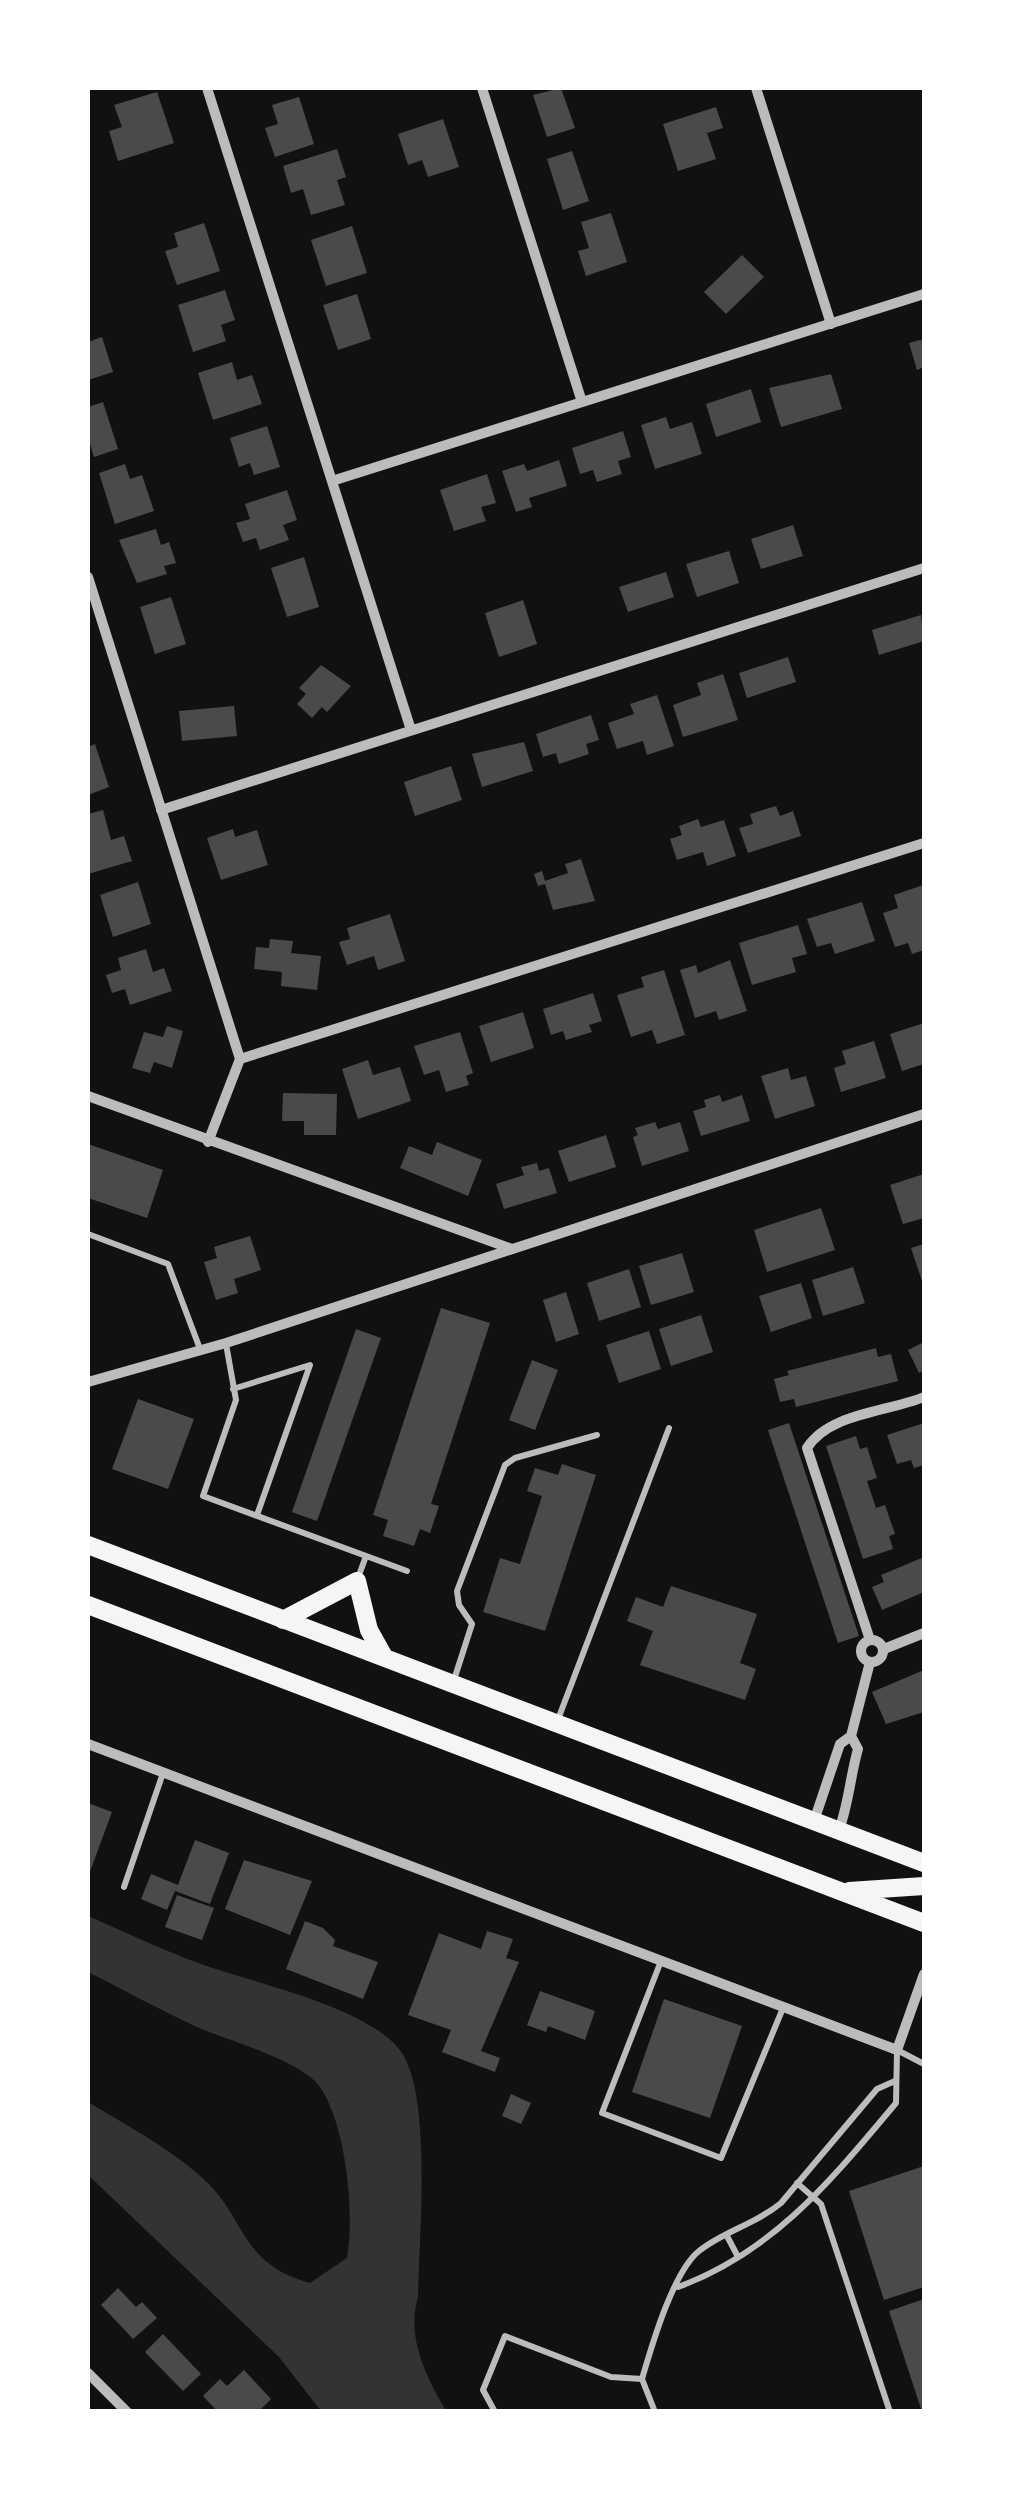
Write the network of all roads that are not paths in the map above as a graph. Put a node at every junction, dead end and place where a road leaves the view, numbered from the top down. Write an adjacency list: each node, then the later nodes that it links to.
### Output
1 (208, 88): 7 (street)
2 (482, 88): 6 (street)
3 (756, 88): 5 (street)
4 (924, 294): 5 (street)
5 (831, 324): 6 (street)
6 (582, 402): 7 (street)
7 (332, 481): 10 (street)
8 (924, 568): 10 (street)
9 (88, 577): 11 (street)
10 (411, 730): 11 (street)
11 (161, 810): 13 (street)
12 (924, 843): 13 (street)
13 (240, 1059): 16 (street)
14 (88, 1096): 16 (street)
15 (924, 1114): 18 (street)
16 (208, 1142): 18 (street)
17 (88, 1234): 20 (lane)
18 (513, 1250): 19 (street)
19 (226, 1342): 20 (street); 22 (lane)
20 (200, 1349): 21 (street)
21 (88, 1382)
22 (233, 1389): 26 (lane); 26 (lane)
23 (924, 1396): 34 (street)
24 (670, 1428): 39 (lane)
25 (597, 1435): 38 (lane)
26 (257, 1516): 28 (lane)
27 (88, 1546): 32 (main road)
28 (366, 1556): 29 (lane); 30 (lane)
29 (407, 1571)
30 (357, 1581): 32 (main road); 36 (main road)
31 (88, 1605): 48 (main road)
32 (284, 1620): 36 (main road)
33 (924, 1633): 35 (street)
34 (870, 1640): 35 (street); 37 (street)
35 (884, 1649): 37 (street)
36 (383, 1655): 38 (main road)
37 (870, 1662): 40 (street)
38 (452, 1684): 39 (main road)
39 (557, 1724): 43 (main road)
40 (851, 1736): 43 (street); 44 (street)
41 (88, 1744): 42 (street)
42 (163, 1772): 46 (lane); 50 (street)
43 (814, 1821): 44 (main road)
44 (839, 1830): 45 (main road)
45 (924, 1863)
46 (124, 1886)
47 (924, 1886): 48 (main road)
48 (839, 1891): 49 (main road)
49 (924, 1924)
50 (661, 1961): 52 (street); 52 (lane)
51 (924, 1974): 53 (street)
52 (783, 2007): 53 (street)
53 (896, 2050): 54 (lane); 55 (lane)
54 (924, 2064)
55 (896, 2080): 56 (lane); 57 (lane)
56 (798, 2183): 57 (lane); 58 (lane)
57 (814, 2197): 59 (lane); 66 (lane)
58 (727, 2236): 59 (lane); 60 (lane)
59 (737, 2256): 60 (lane)
60 (677, 2287): 62 (lane)
61 (88, 2373): 63 (street)
62 (642, 2379): 64 (lane); 65 (lane)
63 (127, 2412)
64 (495, 2412)
65 (655, 2412)
66 (890, 2412)

